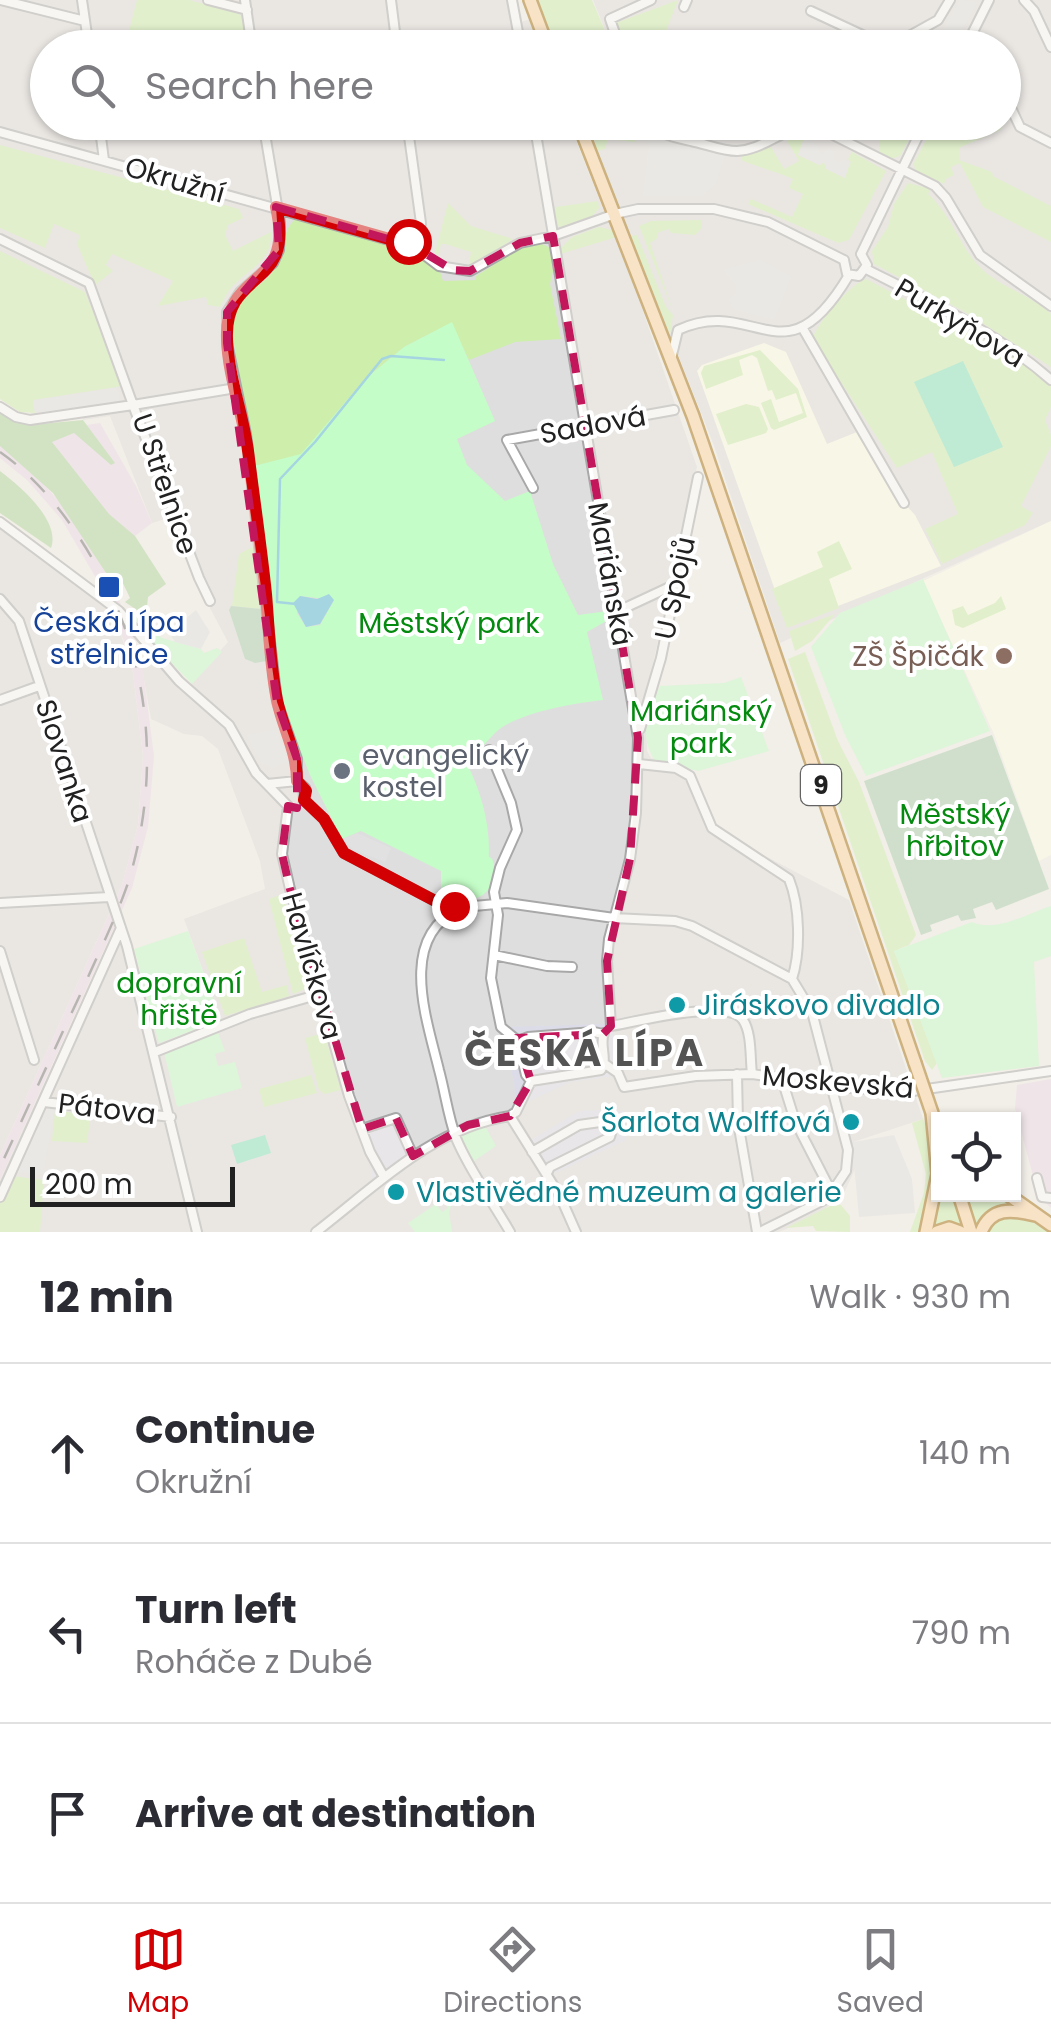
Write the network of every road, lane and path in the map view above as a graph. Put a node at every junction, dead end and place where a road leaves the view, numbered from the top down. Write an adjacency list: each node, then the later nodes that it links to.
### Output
1 (0, 0): 13 (street)
2 (82, 0): 13 (street)
3 (208, 0): 12 (street)
4 (391, 0): 16 (street)
5 (512, 0): 17 (street)
6 (530, 0): 18 (main road)
7 (650, 0): 19 (street)
8 (809, 0): 20 (street)
9 (950, 0): 21 (street)
10 (989, 0): 22 (street)
11 (1024, 0): 23 (street)
12 (246, 5): 15 (street)
13 (85, 21): 14 (street)
14 (86, 30)
15 (249, 30)
16 (395, 30)
17 (518, 30)
18 (541, 30)
19 (614, 30)
20 (847, 30)
21 (920, 30)
22 (974, 30)
23 (1051, 47)
24 (1021, 128): 35 (street)
25 (0, 132): 36 (street, Okružní)
26 (101, 140): 36 (street)
27 (266, 140): 38 (street)
28 (409, 140): 41 (street)
29 (537, 140): 40 (street, Mariánská)
30 (585, 140): 39 (main road, 9)
31 (687, 140): 32 (street)
32 (770, 140)
33 (842, 140): 37 (street)
34 (915, 140): 37 (street)
35 (1051, 143)
36 (104, 160): 38 (street, Okružní)
37 (900, 168): 45 (street); 49 (street)
38 (276, 207): 43 (street, Okružní); 53 (street)
39 (615, 214): 40 (street, Okružní); 46 (street); 51 (main road, 9)
40 (553, 236): 44 (street, Okružní); 57 (street, Mariánská)
41 (420, 238): 43 (street); 44 (street)
42 (0, 239): 54 (street)
43 (407, 244): 44 (street, Okružní)
44 (422, 253)
45 (860, 254): 46 (street); 47 (street)
46 (844, 260): 48 (street)
47 (866, 270): 48 (street); 52 (street, Purkyňova)
48 (849, 275): 50 (street)
49 (1051, 306)
50 (802, 327): 51 (street); 60 (street)
51 (672, 360): 101 (main road, 9, bridge)
52 (1051, 380)
53 (236, 388): 54 (street, U Střelnice); 71 (street)
54 (133, 405): 55 (street); 64 (street, U Střelnice)
55 (0, 407)
56 (674, 410): 57 (street, Sadová)
57 (584, 427): 59 (street, Sadová); 65 (street, Mariánská)
58 (698, 477): 62 (street, U Spojů)
59 (533, 488)
60 (904, 504)
61 (0, 522): 72 (street)
62 (676, 584): 65 (street); 68 (street, U Spojů)
63 (0, 599): 66 (street, Slovanka)
64 (210, 601)
65 (616, 612): 68 (street, Mariánská)
66 (39, 686): 67 (street); 75 (street, Slovanka)
67 (0, 700)
68 (638, 738): 70 (street, Mariánská)
69 (489, 750): 78 (street)
70 (638, 764): 81 (street, Mariánská); 86 (street)
71 (297, 781): 72 (street); 73 (street)
72 (280, 789): 74 (street)
73 (304, 800): 74 (street); 76 (street)
74 (288, 806): 87 (street, Havlíčkova)
75 (109, 896): 77 (street); 82 (street, Slovanka)
76 (438, 901): 79 (street); 80 (street)
77 (0, 903)
78 (496, 903): 79 (street); 81 (street); 84 (street)
79 (463, 908): 80 (street)
80 (445, 916): 105 (street)
81 (614, 918): 86 (street); 88 (street, Mariánská)
82 (121, 928): 91 (street, Slovanka); 100 (street)
83 (0, 951): 92 (street)
84 (494, 955): 85 (street); 90 (street)
85 (572, 967)
86 (792, 979): 99 (street)
87 (320, 994): 91 (street); 104 (street, Havlíčkova)
88 (611, 1026): 89 (street); 96 (street)
89 (603, 1034): 90 (street); 93 (street)
90 (518, 1041): 98 (street)
91 (155, 1052): 103 (street, Slovanka)
92 (34, 1060)
93 (604, 1064): 95 (street, Moskevská); 98 (street)
94 (1051, 1072): 99 (street, Moskevská)
95 (737, 1074): 96 (street, Moskevská); 124 (street)
96 (752, 1074): 97 (street, Moskevská)
97 (780, 1076): 99 (street, Moskevská); 111 (street)
98 (531, 1081): 102 (street)
99 (831, 1085): 111 (street)
100 (44, 1102): 103 (street, Pátova); 112 (street)
101 (933, 1112)
102 (510, 1116): 105 (street); 106 (street)
103 (171, 1117): 120 (street, Slovanka)
104 (361, 1126): 107 (street); 109 (street, Havlíčkova)
105 (454, 1132): 107 (street); 122 (street)
106 (532, 1152): 108 (street); 108 (street)
107 (413, 1156): 109 (street)
108 (546, 1174): 123 (street)
109 (384, 1177): 121 (street)
110 (1037, 1178): 113 (street)
111 (832, 1193): 119 (street)
112 (0, 1197)
113 (1051, 1198)
114 (932, 1202): 125 (main road)
115 (962, 1202): 128 (main road)
116 (1017, 1202): 117 (main road)
117 (1034, 1215): 118 (main road); 129 (main road)
118 (1051, 1226)
119 (780, 1228): 124 (street)
120 (198, 1232)
121 (316, 1232)
122 (510, 1232)
123 (576, 1232)
124 (759, 1232)
125 (926, 1232)
126 (937, 1232): 127 (main road)
127 (960, 1232)
128 (971, 1232)
129 (981, 1232)

